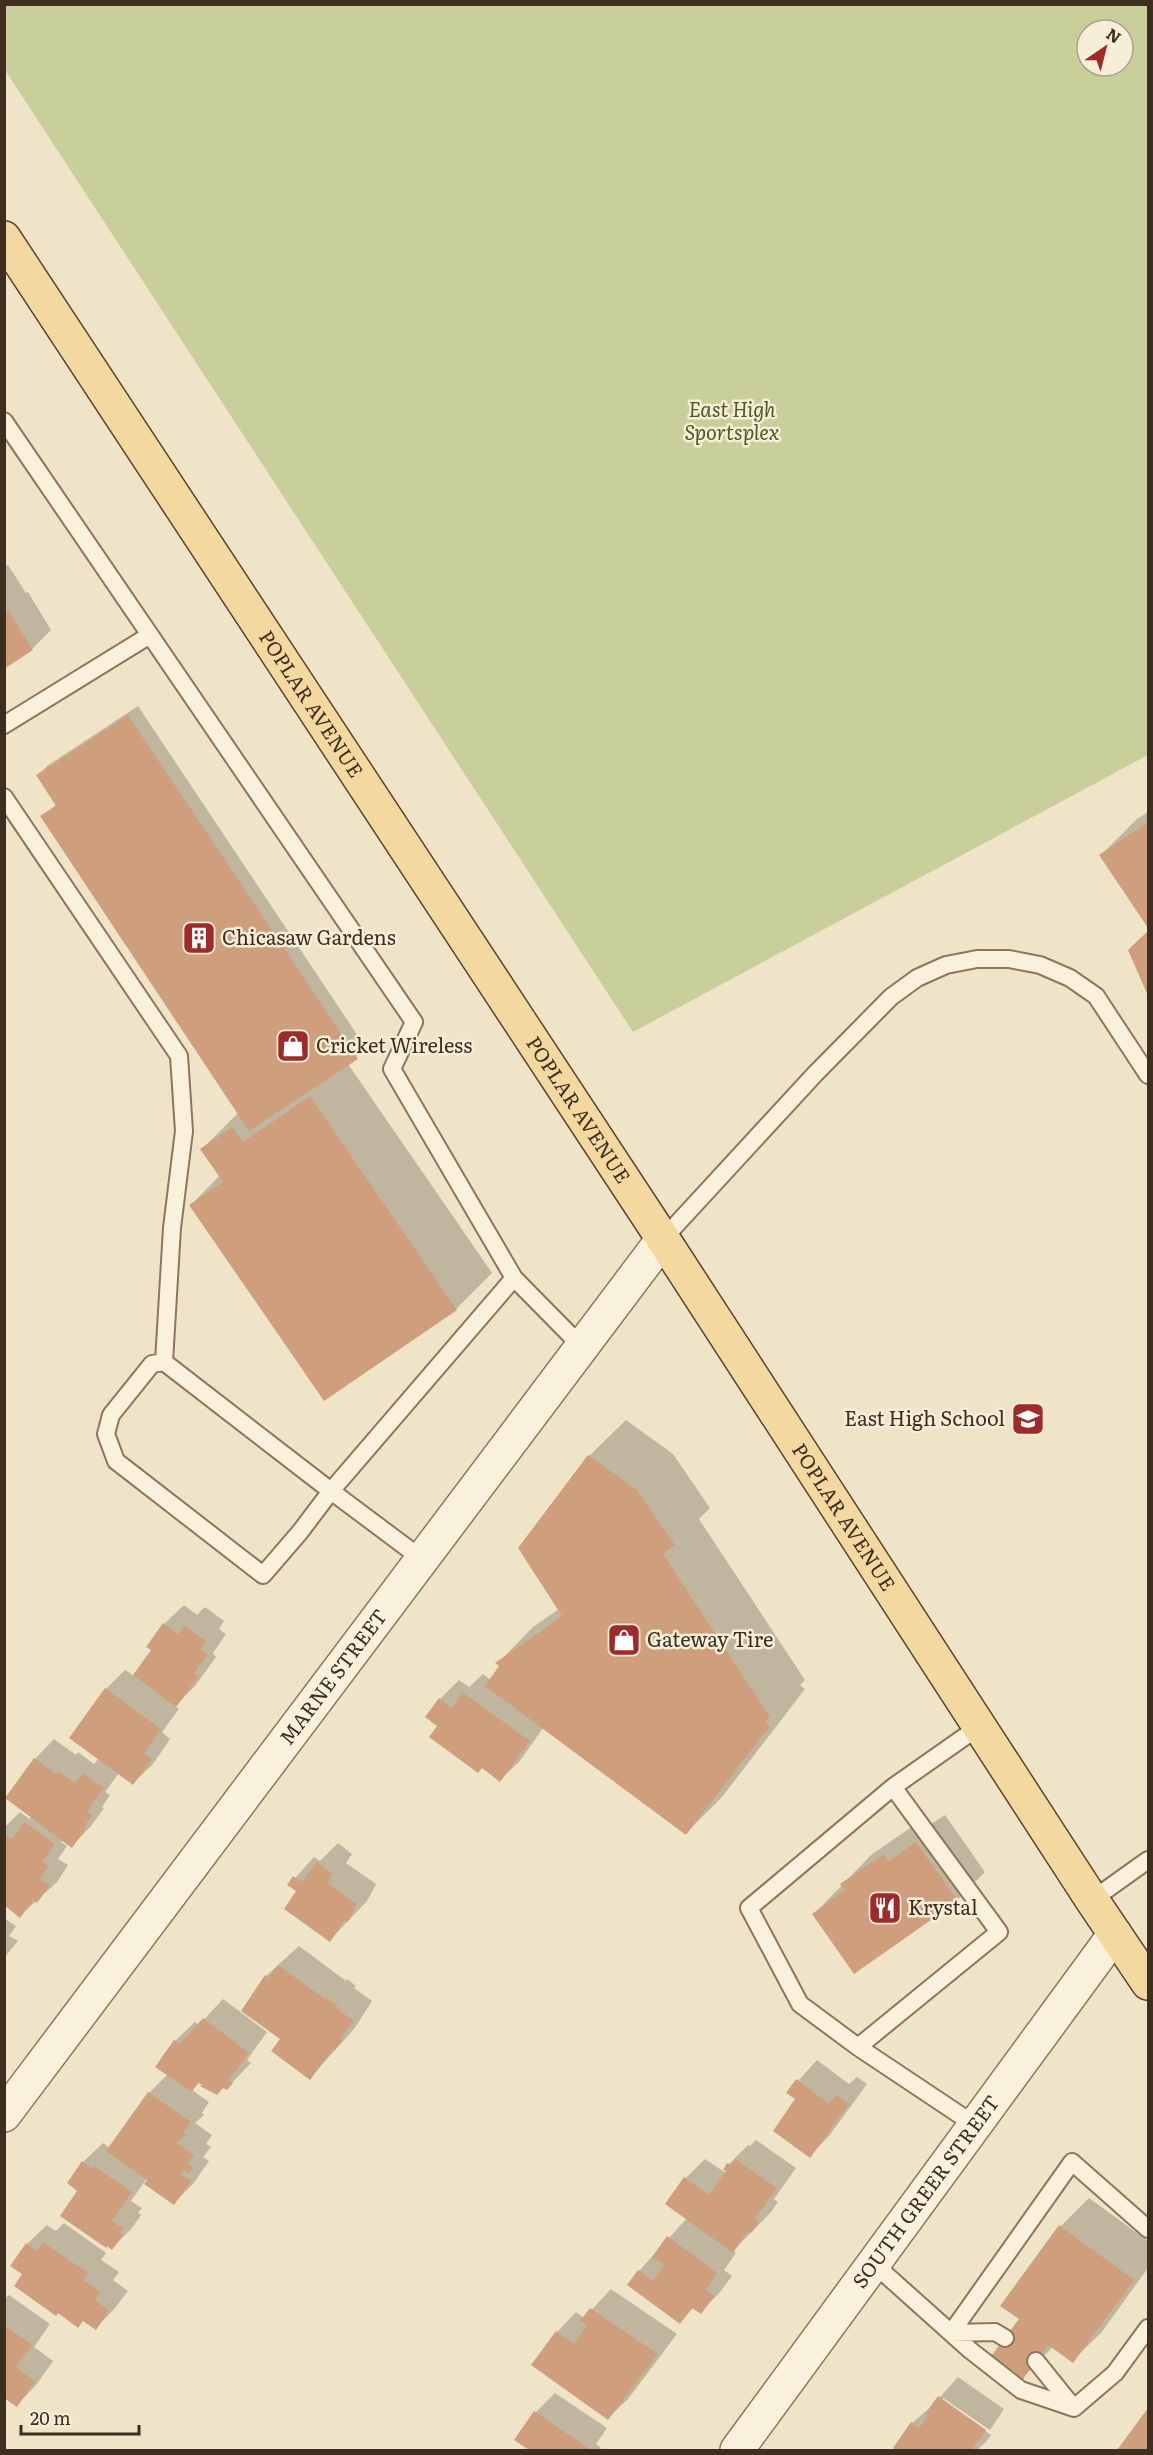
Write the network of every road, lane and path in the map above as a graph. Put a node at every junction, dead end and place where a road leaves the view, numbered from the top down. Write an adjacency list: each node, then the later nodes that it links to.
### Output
1 (4, 238): 7 (main road, POPLAR AVENUE)
2 (4, 421): 3 (lane)
3 (150, 635): 4 (lane); 8 (lane)
4 (4, 726)
5 (4, 797): 10 (lane)
6 (1149, 1075): 7 (lane)
7 (663, 1239): 9 (street, MARNE STREET); 13 (main road, POPLAR AVENUE)
8 (514, 1278): 9 (lane); 11 (lane)
9 (582, 1347): 12 (street, MARNE STREET)
10 (164, 1362): 11 (lane); 11 (lane)
11 (330, 1491): 12 (lane)
12 (422, 1559): 20 (street, MARNE STREET)
13 (980, 1726): 14 (lane); 16 (main road, POPLAR AVENUE)
14 (893, 1787): 19 (lane); 19 (lane)
15 (1149, 1860): 16 (lane)
16 (1092, 1900): 17 (main road, POPLAR AVENUE)
17 (1115, 1934): 18 (main road, POPLAR AVENUE); 21 (street, SOUTH GREER STREET)
18 (1149, 1983)
19 (858, 2048): 21 (lane)
20 (4, 2115)
21 (975, 2125): 23 (street, SOUTH GREER STREET)
22 (1149, 2229): 25 (lane)
23 (874, 2264): 25 (lane); 29 (street, SOUTH GREER STREET)
24 (1149, 2328): 28 (lane)
25 (951, 2333): 26 (lane); 28 (lane)
26 (1005, 2338)
27 (1036, 2361): 28 (lane)
28 (1074, 2408)
29 (737, 2451)

